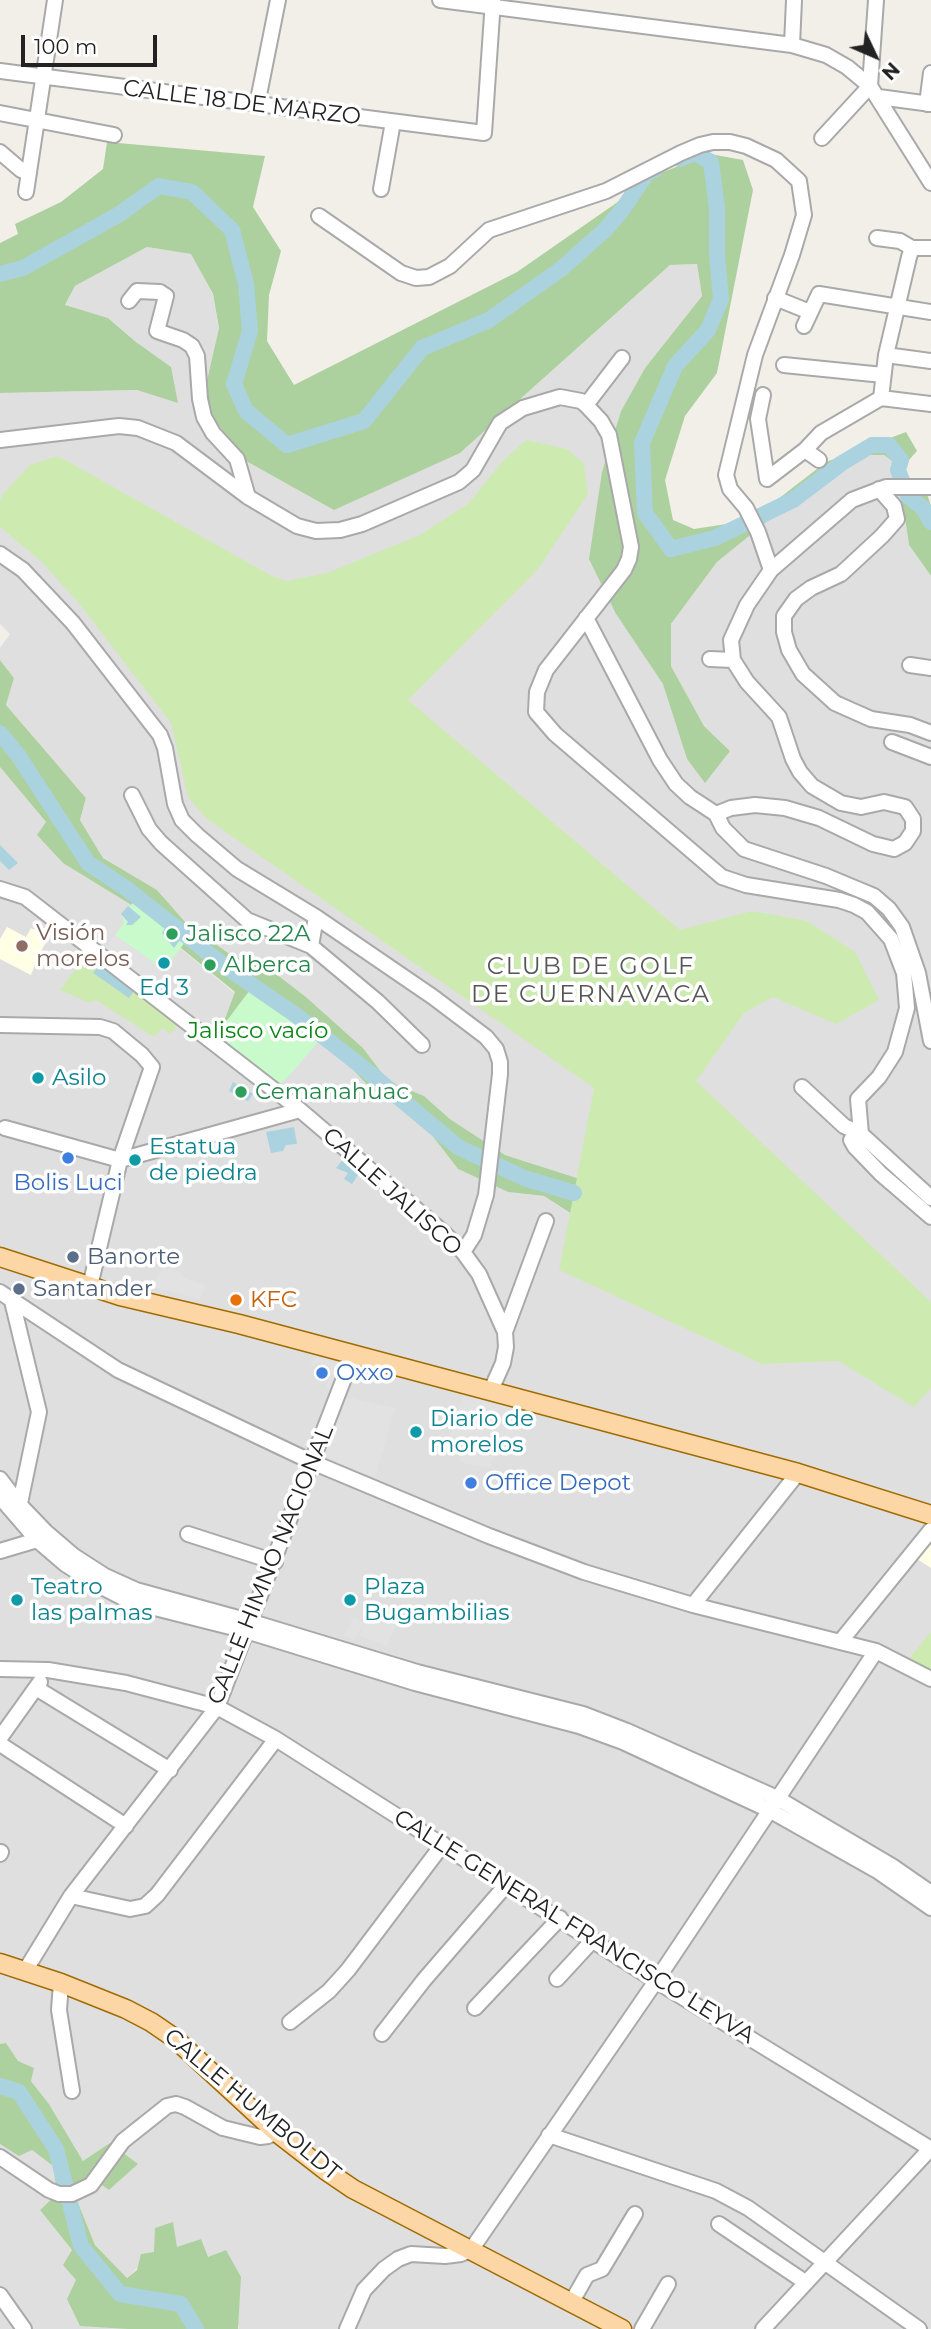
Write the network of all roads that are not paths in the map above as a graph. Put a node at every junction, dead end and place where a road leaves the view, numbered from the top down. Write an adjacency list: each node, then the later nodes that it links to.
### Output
1 (55, 0): 10 (street)
2 (278, 0): 13 (street)
3 (440, 0): 6 (street)
4 (794, 0): 7 (street)
5 (876, 0): 11 (street)
6 (492, 4): 7 (street); 16 (street, CALLE 18 DE MARZO)
7 (792, 45): 11 (street)
8 (0, 71): 10 (street, CALLE 18 DE MARZO)
9 (931, 73): 12 (street)
10 (44, 77): 13 (street, CALLE 18 DE MARZO); 15 (street)
11 (874, 91): 12 (street); 18 (street); 20 (street)
12 (929, 104)
13 (257, 105): 16 (street, CALLE 18 DE MARZO)
14 (0, 113): 15 (street)
15 (38, 119): 17 (street); 21 (street)
16 (393, 122): 23 (street)
17 (114, 135)
18 (822, 138)
19 (0, 152): 21 (street)
20 (926, 165): 22 (street)
21 (29, 173): 24 (street)
22 (931, 183)
23 (381, 189)
24 (26, 192)
25 (319, 216): 29 (street)
26 (877, 238): 28 (street)
27 (931, 248): 28 (street)
28 (910, 253): 31 (street)
29 (775, 298): 31 (street); 49 (street)
30 (129, 301): 47 (street)
31 (899, 307): 32 (street); 33 (street)
32 (931, 312)
33 (886, 355): 35 (street); 37 (street)
34 (622, 358): 41 (street)
35 (931, 361)
36 (784, 365): 37 (street)
37 (883, 375): 39 (street)
38 (763, 395): 43 (street)
39 (881, 398): 40 (street); 43 (street)
40 (931, 404)
41 (586, 405): 47 (street); 50 (street)
42 (0, 440): 47 (street)
43 (804, 450): 44 (street)
44 (820, 460)
45 (886, 487): 46 (street); 49 (street); 55 (street)
46 (929, 488)
47 (248, 497)
48 (0, 554): 61 (street)
49 (771, 570): 52 (street)
50 (586, 618): 59 (street); 69 (street)
51 (710, 659): 52 (street)
52 (733, 660): 59 (street)
53 (911, 665): 54 (street)
54 (931, 668)
55 (931, 733)
56 (892, 742): 57 (street)
57 (931, 757)
58 (132, 795): 62 (street)
59 (716, 814): 64 (street)
60 (0, 889): 67 (street, CALLE JALISCO)
61 (316, 917): 62 (street); 74 (street)
62 (311, 946): 65 (street)
63 (0, 1025): 70 (street)
64 (931, 1041)
65 (422, 1045)
66 (802, 1087): 69 (street)
67 (300, 1110): 70 (street); 74 (street, CALLE JALISCO)
68 (2, 1127): 70 (street)
69 (858, 1140): 71 (street); 72 (street)
70 (121, 1160): 76 (street)
71 (931, 1198)
72 (931, 1217)
73 (546, 1221): 78 (street)
74 (463, 1252): 78 (street, CALLE JALISCO)
75 (0, 1257): 76 (main road)
76 (90, 1286): 79 (main road)
77 (6, 1297): 81 (street); 85 (street)
78 (505, 1332): 80 (street, CALLE JALISCO)
79 (353, 1354): 80 (main road); 81 (street, CALLE HIMNO NACIONAL)
80 (491, 1390): 82 (main road)
81 (312, 1462): 91 (street, CALLE HIMNO NACIONAL); 92 (street)
82 (798, 1473): 86 (main road); 92 (street)
83 (0, 1479): 85 (street)
84 (0, 1497): 85 (street)
85 (18, 1511): 89 (street)
86 (931, 1515)
87 (931, 1530): 94 (street)
88 (188, 1534): 91 (street)
89 (41, 1536): 90 (street); 93 (street)
90 (0, 1551)
91 (275, 1562): 93 (street, CALLE HIMNO NACIONAL)
92 (693, 1605): 94 (street)
93 (248, 1626): 100 (street, CALLE HIMNO NACIONAL); 105 (street)
94 (840, 1642): 95 (street)
95 (876, 1651): 98 (street); 105 (street)
96 (0, 1670): 97 (street, CALLE GENERAL FRANCISCO LEYVA)
97 (48, 1670): 99 (street); 100 (street, CALLE GENERAL FRANCISCO LEYVA)
98 (931, 1679)
99 (36, 1688): 101 (street); 104 (street)
100 (217, 1707): 102 (street, CALLE GENERAL FRANCISCO LEYVA); 104 (street, CALLE HIMNO NACIONAL)
101 (0, 1738)
102 (276, 1739): 107 (street, CALLE GENERAL FRANCISCO LEYVA); 110 (street)
103 (0, 1744): 106 (street)
104 (170, 1770): 106 (street, CALLE HIMNO NACIONAL)
105 (773, 1804): 109 (street); 111 (street); 117 (street)
106 (126, 1826): 110 (street, CALLE HIMNO NACIONAL)
107 (443, 1844): 108 (street, CALLE GENERAL FRANCISCO LEYVA); 120 (street)
108 (507, 1884): 112 (street, CALLE GENERAL FRANCISCO LEYVA); 121 (street)
109 (931, 1893)
110 (71, 1896): 115 (street, CALLE HIMNO NACIONAL)
111 (931, 1908)
112 (560, 1918): 113 (street, CALLE GENERAL FRANCISCO LEYVA); 119 (street)
113 (593, 1940): 116 (street); 117 (street, CALLE GENERAL FRANCISCO LEYVA)
114 (0, 1964): 115 (main road, CALLE HUMBOLDT)
115 (25, 1971): 118 (main road, CALLE HUMBOLDT)
116 (557, 1979)
117 (656, 1981): 124 (street); 125 (street, CALLE GENERAL FRANCISCO LEYVA)
118 (61, 1983): 122 (street); 123 (main road, CALLE HUMBOLDT)
119 (475, 2008)
120 (289, 2022)
121 (382, 2034)
122 (72, 2091)
123 (276, 2132): 126 (street); 129 (main road, CALLE HUMBOLDT)
124 (549, 2135): 129 (street); 130 (street)
125 (931, 2148): 130 (street)
126 (0, 2157)
127 (635, 2214): 134 (street)
128 (719, 2224): 131 (street)
129 (471, 2250): 134 (main road, CALLE HUMBOLDT); 136 (street)
130 (825, 2261): 131 (street); 140 (street)
131 (805, 2282): 139 (street)
132 (668, 2284): 138 (street)
133 (0, 2295): 135 (street)
134 (571, 2302): 137 (main road, CALLE HUMBOLDT)
135 (24, 2329)
136 (347, 2329)
137 (622, 2329)
138 (642, 2329)
139 (763, 2329)
140 (919, 2329)

